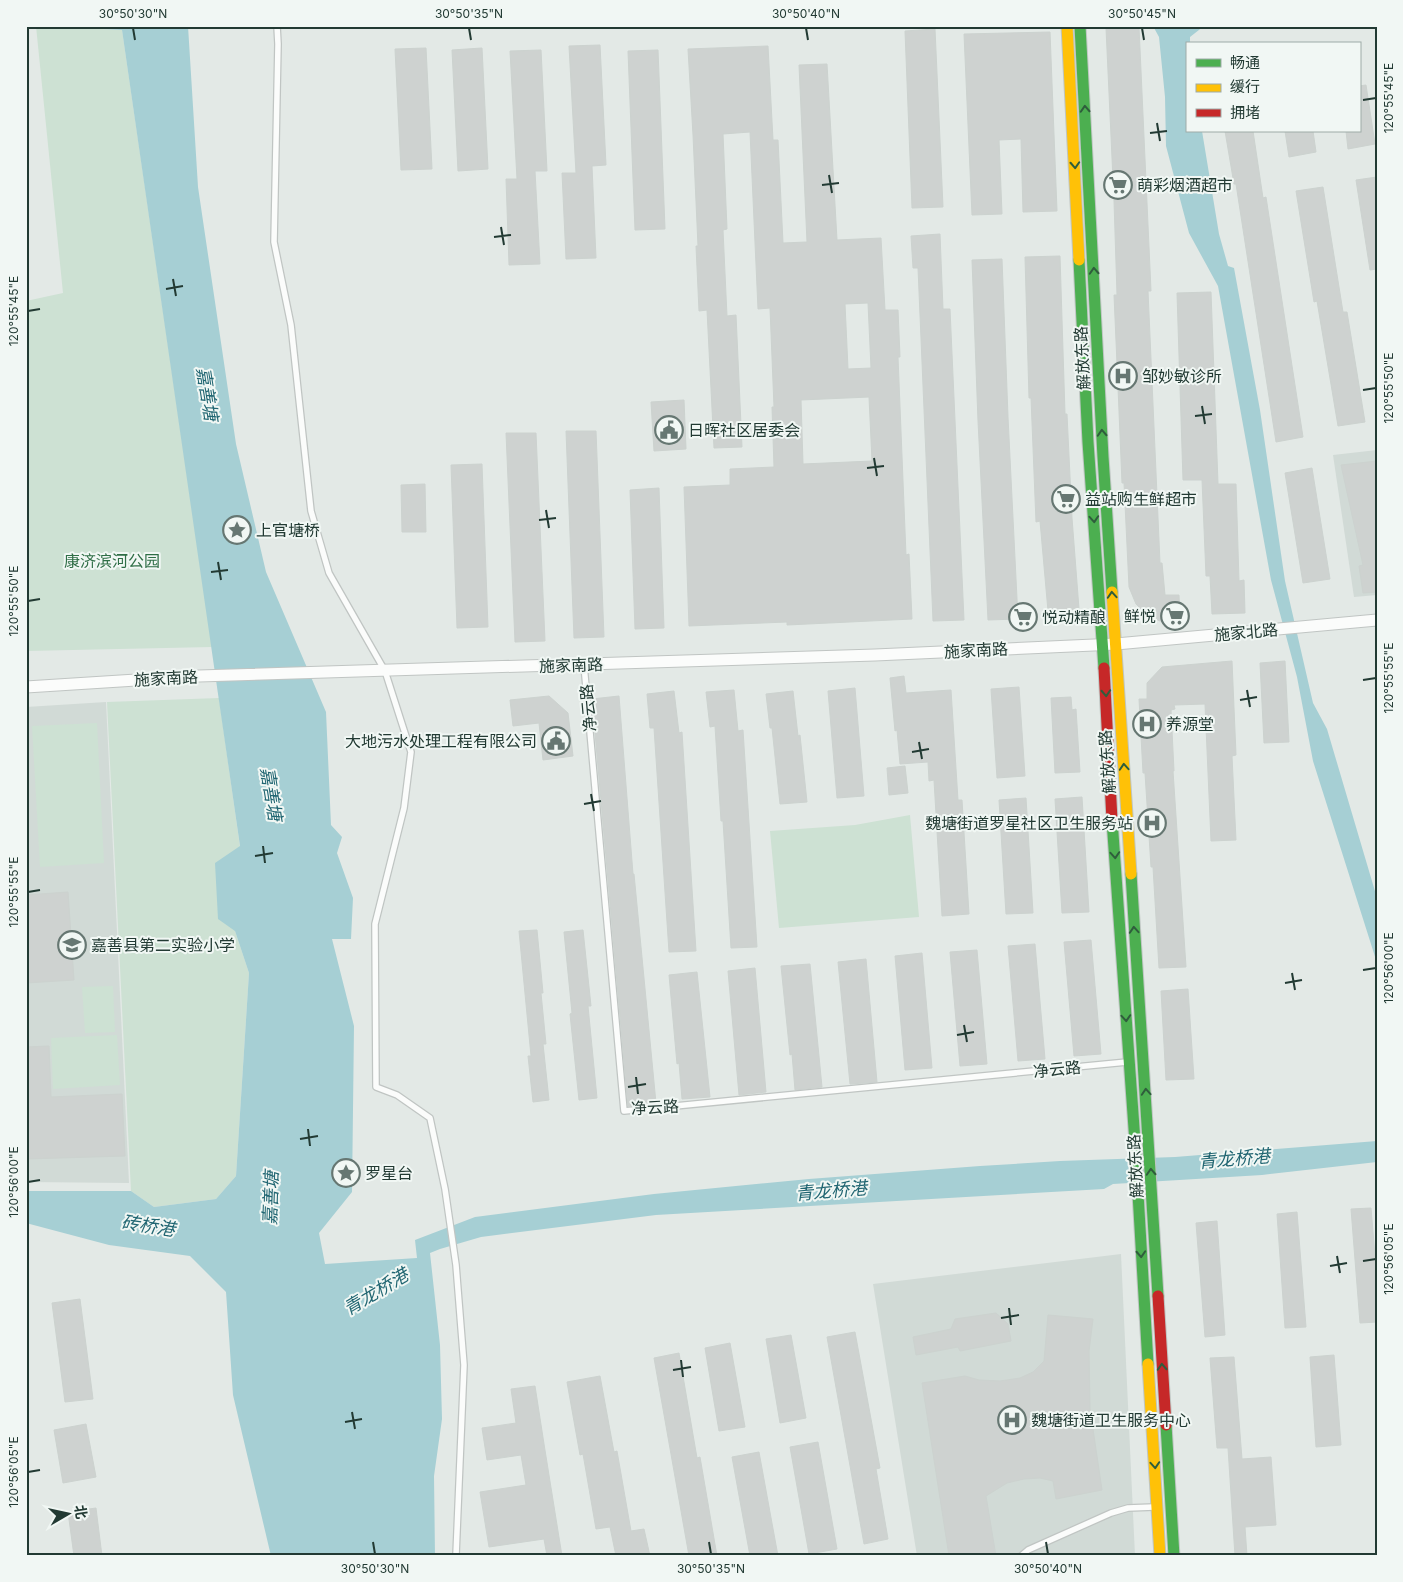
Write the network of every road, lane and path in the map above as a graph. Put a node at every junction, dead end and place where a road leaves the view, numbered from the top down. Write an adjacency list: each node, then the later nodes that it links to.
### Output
1 (276, 26): 8 (lane)
2 (1067, 26): 5 (main road, 解放东路, one-way to 5)
3 (1080, 26): 6 (main road, 解放东路, one-way to 3)
4 (1377, 620): 6 (street, 施家北路)
5 (1103, 644): 6 (street, 施家南路); 7 (street, 施家南路); 10 (main road, 解放东路, one-way to 10)
6 (1116, 644): 11 (main road, 解放东路, one-way to 6)
7 (584, 665): 8 (street, 施家南路); 10 (lane, 净云路)
8 (385, 671): 9 (street, 施家南路); 13 (lane)
9 (26, 686)
10 (1130, 1062): 12 (main road, 解放东路, one-way to 12)
11 (1171, 1506): 12 (lane); 16 (main road, 解放东路)
12 (1157, 1507): 14 (lane); 15 (main road, 解放东路)
13 (456, 1555)
14 (1021, 1556)
15 (1160, 1556)
16 (1174, 1556)

